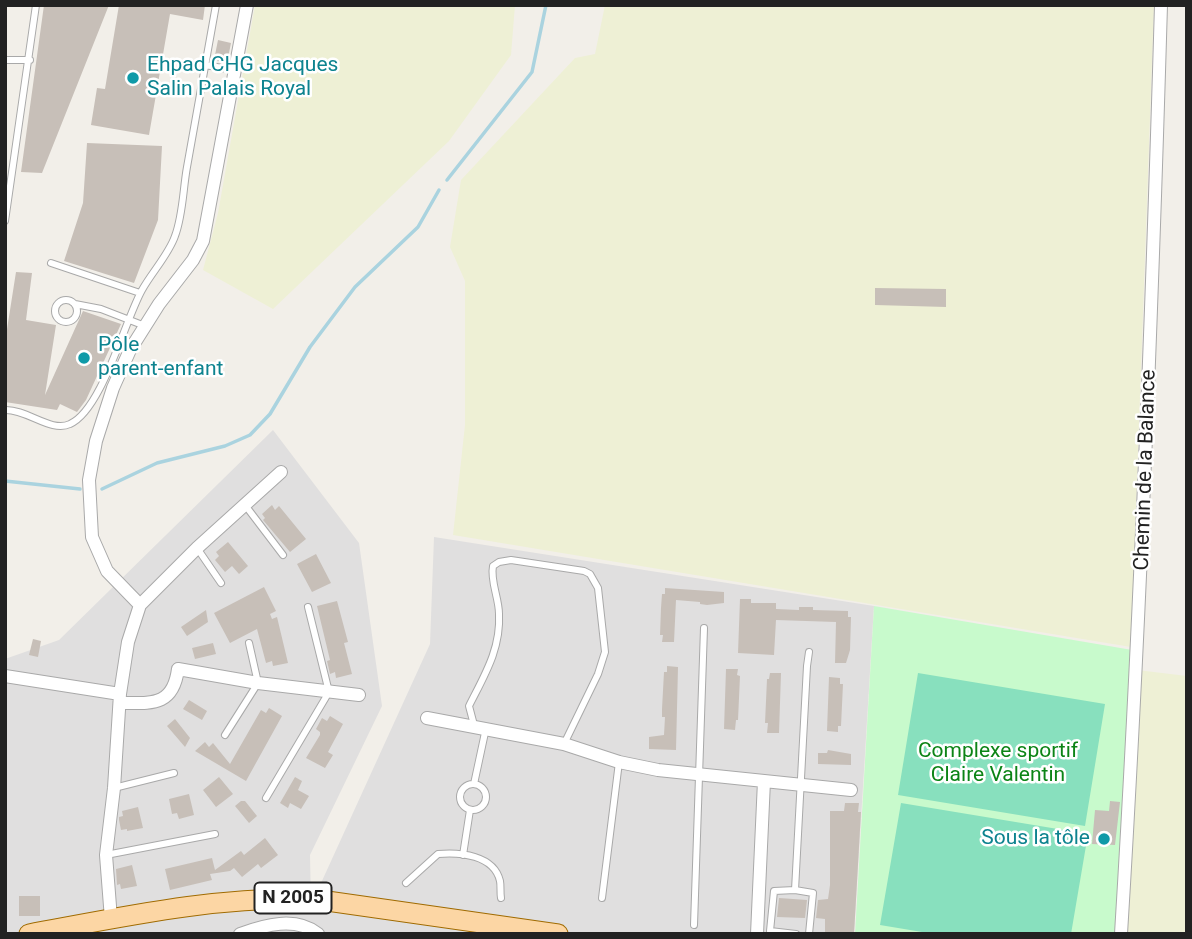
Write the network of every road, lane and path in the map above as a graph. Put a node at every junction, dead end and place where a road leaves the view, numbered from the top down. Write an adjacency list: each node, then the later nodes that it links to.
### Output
1 (36, 5): 6 (lane)
2 (216, 5): 7 (lane)
3 (247, 5): 8 (street)
4 (1161, 5): 62 (street, Chemin de la Balance)
5 (5, 60): 6 (lane)
6 (30, 60): 9 (lane)
7 (205, 65): 8 (lane); 11 (lane)
8 (236, 71): 14 (street)
9 (5, 221)
10 (51, 263): 11 (lane)
11 (140, 293): 13 (lane)
12 (75, 304): 13 (lane)
13 (130, 319): 14 (lane); 15 (lane)
14 (145, 326): 21 (street)
15 (5, 410)
16 (281, 472): 17 (street)
17 (245, 505): 18 (street); 19 (lane)
18 (197, 548): 20 (lane); 21 (street)
19 (283, 555)
20 (221, 583)
21 (140, 606): 30 (street)
22 (308, 607): 28 (lane)
23 (704, 628): 37 (lane)
24 (249, 643): 27 (lane)
25 (809, 652): 40 (lane)
26 (5, 676): 30 (street)
27 (258, 683): 28 (street); 30 (street); 33 (lane)
28 (329, 692): 29 (street); 43 (lane)
29 (359, 695)
30 (120, 699): 41 (street)
31 (427, 718): 32 (street)
32 (481, 727): 34 (street); 34 (lane); 39 (lane)
33 (225, 735)
34 (565, 744): 35 (street)
35 (619, 762): 37 (street); 51 (lane)
36 (174, 773): 41 (lane)
37 (698, 775): 38 (street); 53 (lane)
38 (764, 781): 40 (street); 59 (street)
39 (474, 784): 44 (lane); 44 (lane)
40 (802, 786): 42 (street); 49 (lane)
41 (114, 789): 46 (street)
42 (851, 790)
43 (266, 798)
44 (470, 810): 47 (lane)
45 (215, 834): 46 (lane)
46 (106, 855): 52 (street)
47 (463, 855): 48 (lane); 50 (lane)
48 (406, 883)
49 (795, 890): 60 (lane); 61 (lane)
50 (500, 898)
51 (601, 898)
52 (111, 919): 55 (main road, N 2005); 58 (main road, N 2005)
53 (694, 925)
54 (265, 930): 56 (street); 57 (street)
55 (29, 934)
56 (240, 934)
57 (318, 934)
58 (558, 934)
59 (757, 934)
60 (796, 934)
61 (810, 934)
62 (1121, 934)

